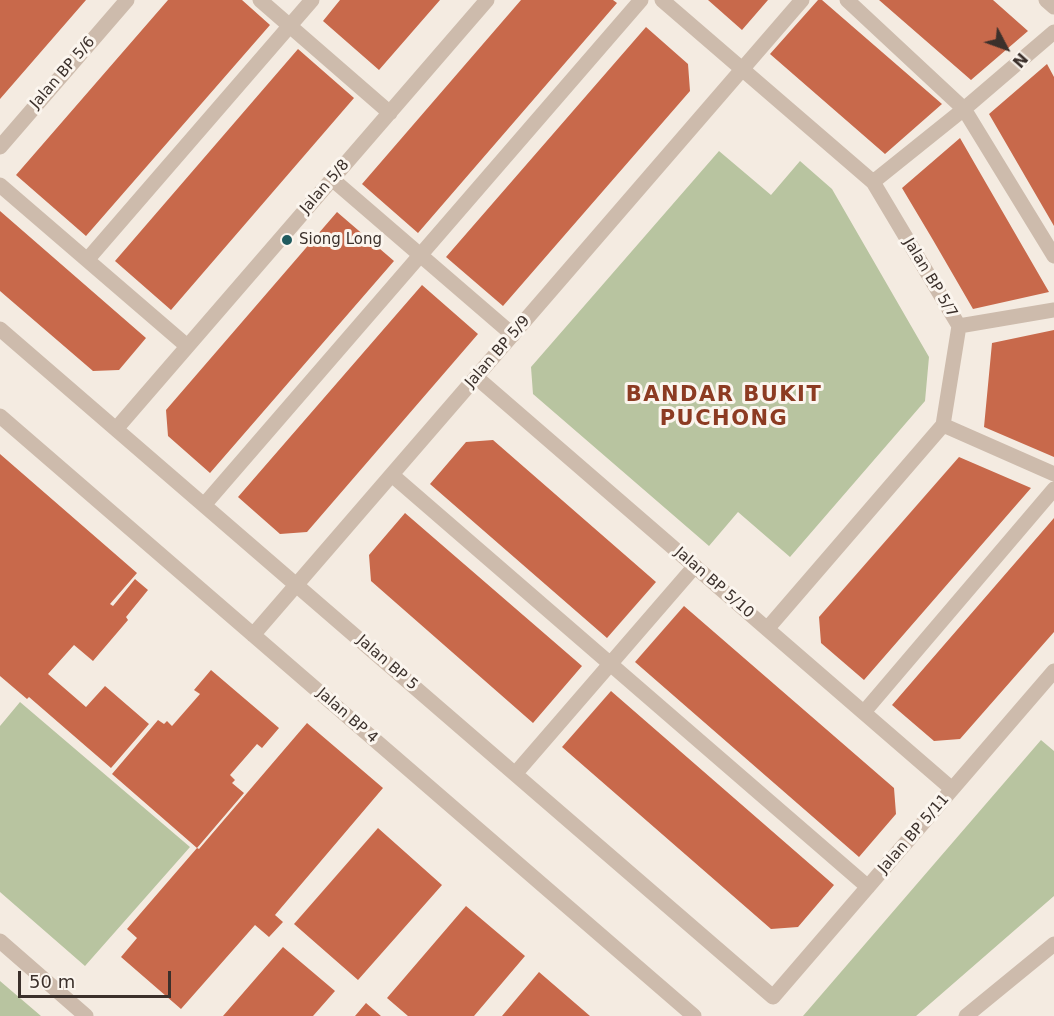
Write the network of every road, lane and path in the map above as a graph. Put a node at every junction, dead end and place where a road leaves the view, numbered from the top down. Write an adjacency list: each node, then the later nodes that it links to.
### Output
1 (127, 0): 16 (street, Jalan BP 5/6)
2 (260, 0): 11 (street)
3 (312, 0): 11 (street)
4 (487, 0): 15 (street, Jalan 5/8)
5 (641, 0): 20 (street)
6 (662, 0): 13 (street, Jalan BP 5/7)
7 (802, 0): 13 (street, Jalan BP 5/9)
8 (847, 0): 14 (street)
9 (1046, 0): 10 (street)
10 (1054, 7)
11 (289, 26): 15 (street); 22 (street)
12 (1054, 32): 14 (street)
13 (742, 70): 18 (street, Jalan BP 5/7); 26 (street, Jalan BP 5/9)
14 (964, 109): 18 (street); 21 (street)
15 (390, 112): 17 (street, Jalan 5/8)
16 (0, 147)
17 (332, 179): 20 (street); 27 (street, Jalan 5/8)
18 (873, 182): 24 (street, Jalan BP 5/7)
19 (0, 185): 22 (street)
20 (421, 255): 26 (street); 35 (street)
21 (1054, 256)
22 (87, 260): 27 (street)
23 (1054, 310): 24 (street)
24 (959, 326): 30 (street, Jalan BP 5/7)
25 (0, 329): 31 (street, Jalan BP 5)
26 (513, 335): 28 (street, Jalan BP 5/9)
27 (188, 346): 31 (street, Jalan 5/8)
28 (476, 377): 33 (street, Jalan BP 5/9); 36 (street, Jalan BP 5/10)
29 (0, 416): 39 (street, Jalan BP 4)
30 (943, 425): 32 (street); 38 (street)
31 (116, 429): 35 (street, Jalan BP 5)
32 (1054, 474)
33 (392, 475): 37 (street, Jalan BP 5/9); 40 (street)
34 (1054, 489): 42 (street)
35 (204, 505): 37 (street, Jalan BP 5)
36 (695, 566): 38 (street, Jalan BP 5/10); 40 (street)
37 (297, 585): 39 (street, Jalan BP 5/9); 43 (street, Jalan BP 5)
38 (767, 629): 42 (street, Jalan BP 5/10)
39 (253, 635): 50 (street, Jalan BP 4)
40 (610, 664): 43 (street); 45 (street)
41 (1054, 671): 44 (street, Jalan BP 5/11)
42 (864, 712): 44 (street, Jalan BP 5/10)
43 (515, 774): 48 (street, Jalan BP 5)
44 (952, 789): 45 (street, Jalan BP 5/11)
45 (868, 887): 48 (street, Jalan BP 5/11)
46 (0, 941): 49 (street)
47 (1054, 944): 51 (street)
48 (773, 997)
49 (86, 1016)
50 (694, 1016)
51 (966, 1016)

